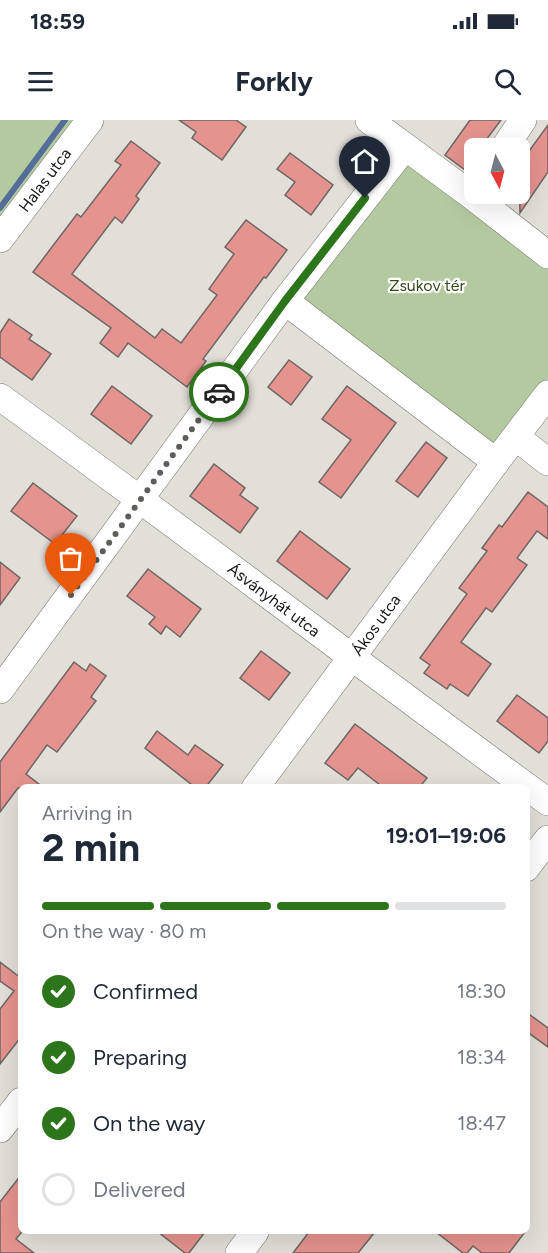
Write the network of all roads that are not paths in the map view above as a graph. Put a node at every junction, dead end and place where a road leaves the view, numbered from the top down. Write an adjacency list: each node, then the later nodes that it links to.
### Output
1 (90, 120): 8 (street, Halas utca)
2 (369, 120): 5 (street)
3 (523, 120): 4 (street)
4 (511, 138)
5 (405, 147): 6 (street); 10 (street)
6 (464, 187)
7 (486, 204): 9 (street)
8 (0, 239)
9 (548, 255)
10 (285, 301): 14 (street); 16 (street)
11 (548, 394): 13 (street)
12 (0, 397): 16 (street, Ásványhát utca)
13 (516, 437): 14 (street); 15 (street)
14 (496, 462): 17 (street, Ákos utca)
15 (548, 462)
16 (141, 499): 17 (street, Ásványhát utca); 18 (street)
17 (351, 658): 19 (street, Ákos utca); 20 (street, Ásványhát utca)
18 (0, 690)
19 (258, 784)
20 (523, 784)
21 (530, 789): 22 (street, Ásványhát utca)
22 (548, 802)
23 (548, 839): 24 (street)
24 (530, 863)
25 (18, 1105): 26 (street)
26 (0, 1129)
27 (253, 1234): 28 (street)
28 (239, 1253)

